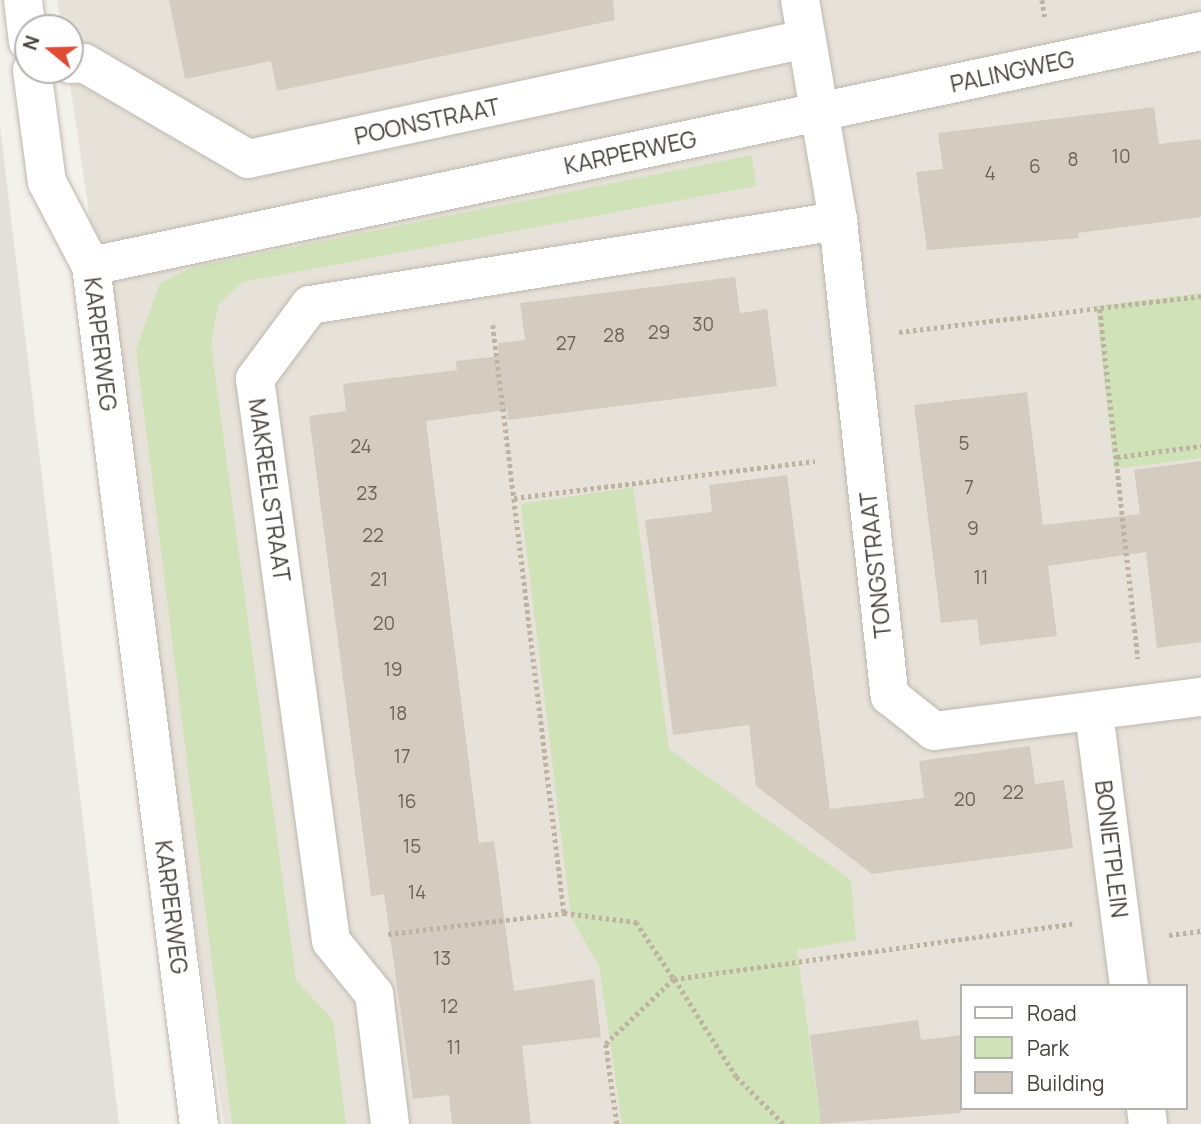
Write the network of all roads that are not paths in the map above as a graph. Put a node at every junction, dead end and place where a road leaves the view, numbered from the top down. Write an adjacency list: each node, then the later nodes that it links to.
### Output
1 (800, 0): 3 (street, TONGSTRAAT)
2 (1201, 31): 6 (street, PALINGWEG)
3 (806, 39): 4 (street, POONSTRAAT); 6 (street, TONGSTRAAT)
4 (84, 63)
5 (34, 84): 8 (street)
6 (824, 111): 7 (street, TONGSTRAAT); 8 (street, KARPERWEG)
7 (838, 221): 10 (street, TONGSTRAAT); 13 (street, MAKREELSTRAAT)
8 (91, 266): 12 (street, KARPERWEG)
9 (1201, 697): 10 (street, TONGSTRAAT)
10 (1094, 713): 11 (street, BONIETPLEIN)
11 (1129, 984)
12 (199, 1124)
13 (390, 1124)

